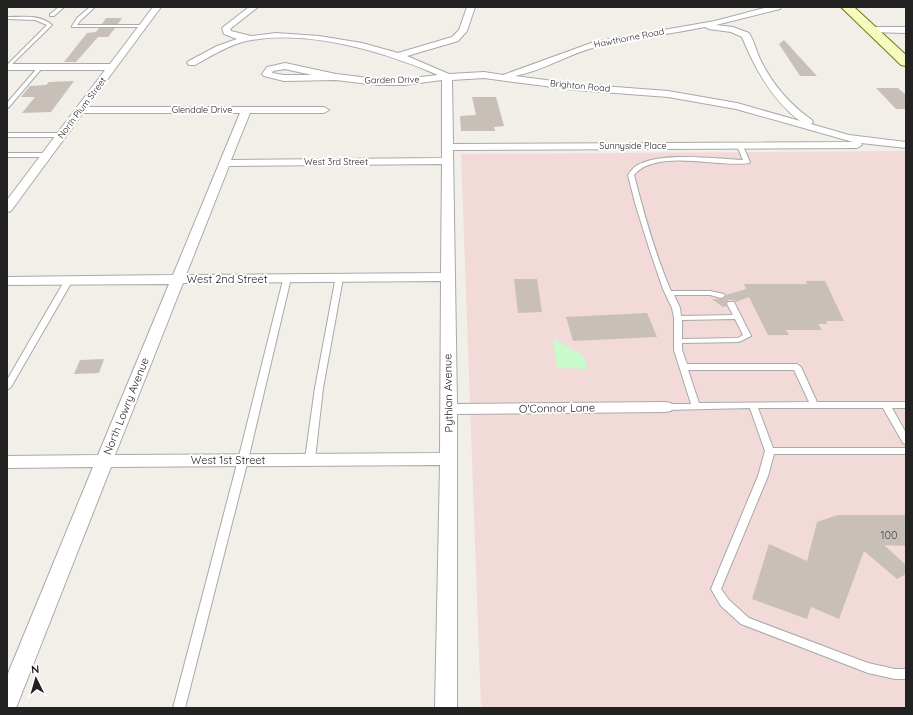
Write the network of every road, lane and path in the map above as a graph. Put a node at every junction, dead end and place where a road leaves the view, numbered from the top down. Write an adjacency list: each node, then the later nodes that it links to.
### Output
1 (62, 7): 9 (lane)
2 (93, 7): 12 (lane)
3 (157, 7): 12 (street, North Plum Street)
4 (254, 7): 18 (street)
5 (471, 7): 20 (street)
6 (777, 7): 11 (street, Hawthorne Road)
7 (848, 7): 14 (street)
8 (864, 7): 15 (street)
9 (52, 15)
10 (7, 18): 23 (lane)
11 (731, 19): 13 (street, Hawthorne Road); 17 (street)
12 (143, 26): 25 (street, North Plum Street)
13 (682, 28): 17 (street); 26 (street, Hawthorne Road)
14 (872, 30): 15 (street); 21 (street)
15 (889, 30): 16 (street); 19 (street)
16 (906, 30)
17 (746, 35): 29 (street)
18 (255, 38): 20 (street, Brighton Road); 22 (street)
19 (906, 46)
20 (399, 56): 28 (street, Brighton Road)
21 (906, 62)
22 (192, 64)
23 (7, 67): 24 (street)
24 (41, 67): 25 (street); 30 (lane)
25 (112, 67): 32 (street, North Plum Street)
26 (484, 76): 28 (street, Brighton Road); 31 (street, Brighton Road)
27 (336, 77): 27 (street, Garden Drive); 28 (street, Garden Drive)
28 (447, 77): 41 (street, Pythian Avenue)
29 (778, 95): 31 (street); 35 (street)
30 (7, 106)
31 (737, 106): 35 (street, Brighton Road)
32 (80, 110): 33 (street, Glendale Drive); 37 (street, North Plum Street)
33 (246, 110): 34 (street, Glendale Drive); 44 (street, North Lowry Avenue)
34 (324, 110)
35 (819, 130): 38 (street, Brighton Road); 40 (street)
36 (7, 135): 37 (lane)
37 (62, 135): 43 (street, North Plum Street)
38 (906, 145): 40 (street, Sunnyside Place)
39 (740, 146): 40 (street, Sunnyside Place); 41 (street, Sunnyside Place); 52 (lane)
40 (818, 146)
41 (448, 154): 44 (street, West 3rd Street); 48 (street, Pythian Avenue)
42 (7, 155): 43 (lane)
43 (47, 155): 45 (street, North Plum Street)
44 (225, 163): 49 (street, North Lowry Avenue)
45 (7, 208)
46 (286, 278): 47 (street, West 2nd Street); 49 (street, West 2nd Street); 71 (lane)
47 (339, 278): 48 (street, West 2nd Street); 72 (lane)
48 (447, 278): 66 (street, Pythian Avenue)
49 (178, 279): 50 (street, West 2nd Street); 73 (street, North Lowry Avenue)
50 (69, 280): 51 (street, West 2nd Street); 59 (lane)
51 (7, 281)
52 (669, 293): 53 (lane); 56 (lane)
53 (721, 296)
54 (731, 304): 55 (lane)
55 (738, 317): 56 (lane); 57 (lane)
56 (678, 318): 57 (lane)
57 (678, 341): 58 (lane)
58 (684, 367): 61 (lane); 64 (lane)
59 (7, 387)
60 (753, 405): 61 (lane); 64 (lane); 69 (lane)
61 (814, 405): 62 (lane)
62 (886, 405): 63 (lane); 67 (lane)
63 (906, 405)
64 (696, 406): 65 (lane)
65 (665, 407): 66 (street, O'Connor Lane)
66 (448, 409): 70 (street, Pythian Avenue)
67 (906, 441)
68 (906, 450): 69 (lane)
69 (770, 451): 75 (lane)
70 (449, 459): 72 (street, West 1st Street); 78 (street, Pythian Avenue)
71 (243, 460): 72 (street, West 1st Street); 73 (street, West 1st Street); 77 (lane)
72 (310, 460)
73 (103, 461): 74 (street, West 1st Street); 76 (street, North Lowry Avenue)
74 (7, 462)
75 (906, 674)
76 (7, 702)
77 (179, 708)
78 (446, 708)

